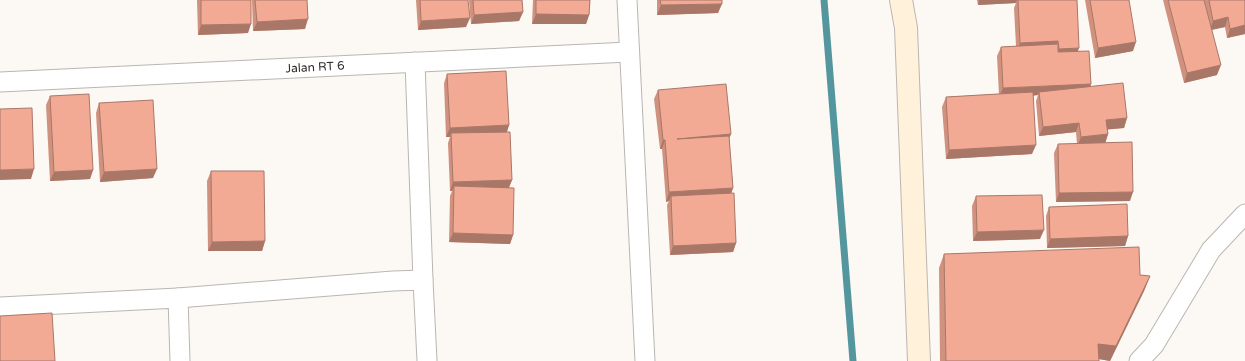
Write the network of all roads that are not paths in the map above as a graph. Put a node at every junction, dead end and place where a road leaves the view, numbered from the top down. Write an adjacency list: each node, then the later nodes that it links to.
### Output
1 (627, 0): 3 (street)
2 (901, 0): 13 (street)
3 (629, 52): 4 (street, Jalan RT 6); 12 (street)
4 (415, 62): 5 (street, Jalan RT 6); 7 (street)
5 (0, 82)
6 (1245, 214): 14 (street)
7 (423, 280): 8 (street); 11 (street)
8 (178, 298): 9 (street); 10 (street)
9 (0, 307)
10 (180, 361)
11 (427, 361)
12 (645, 361)
13 (919, 361)
14 (1139, 361)

